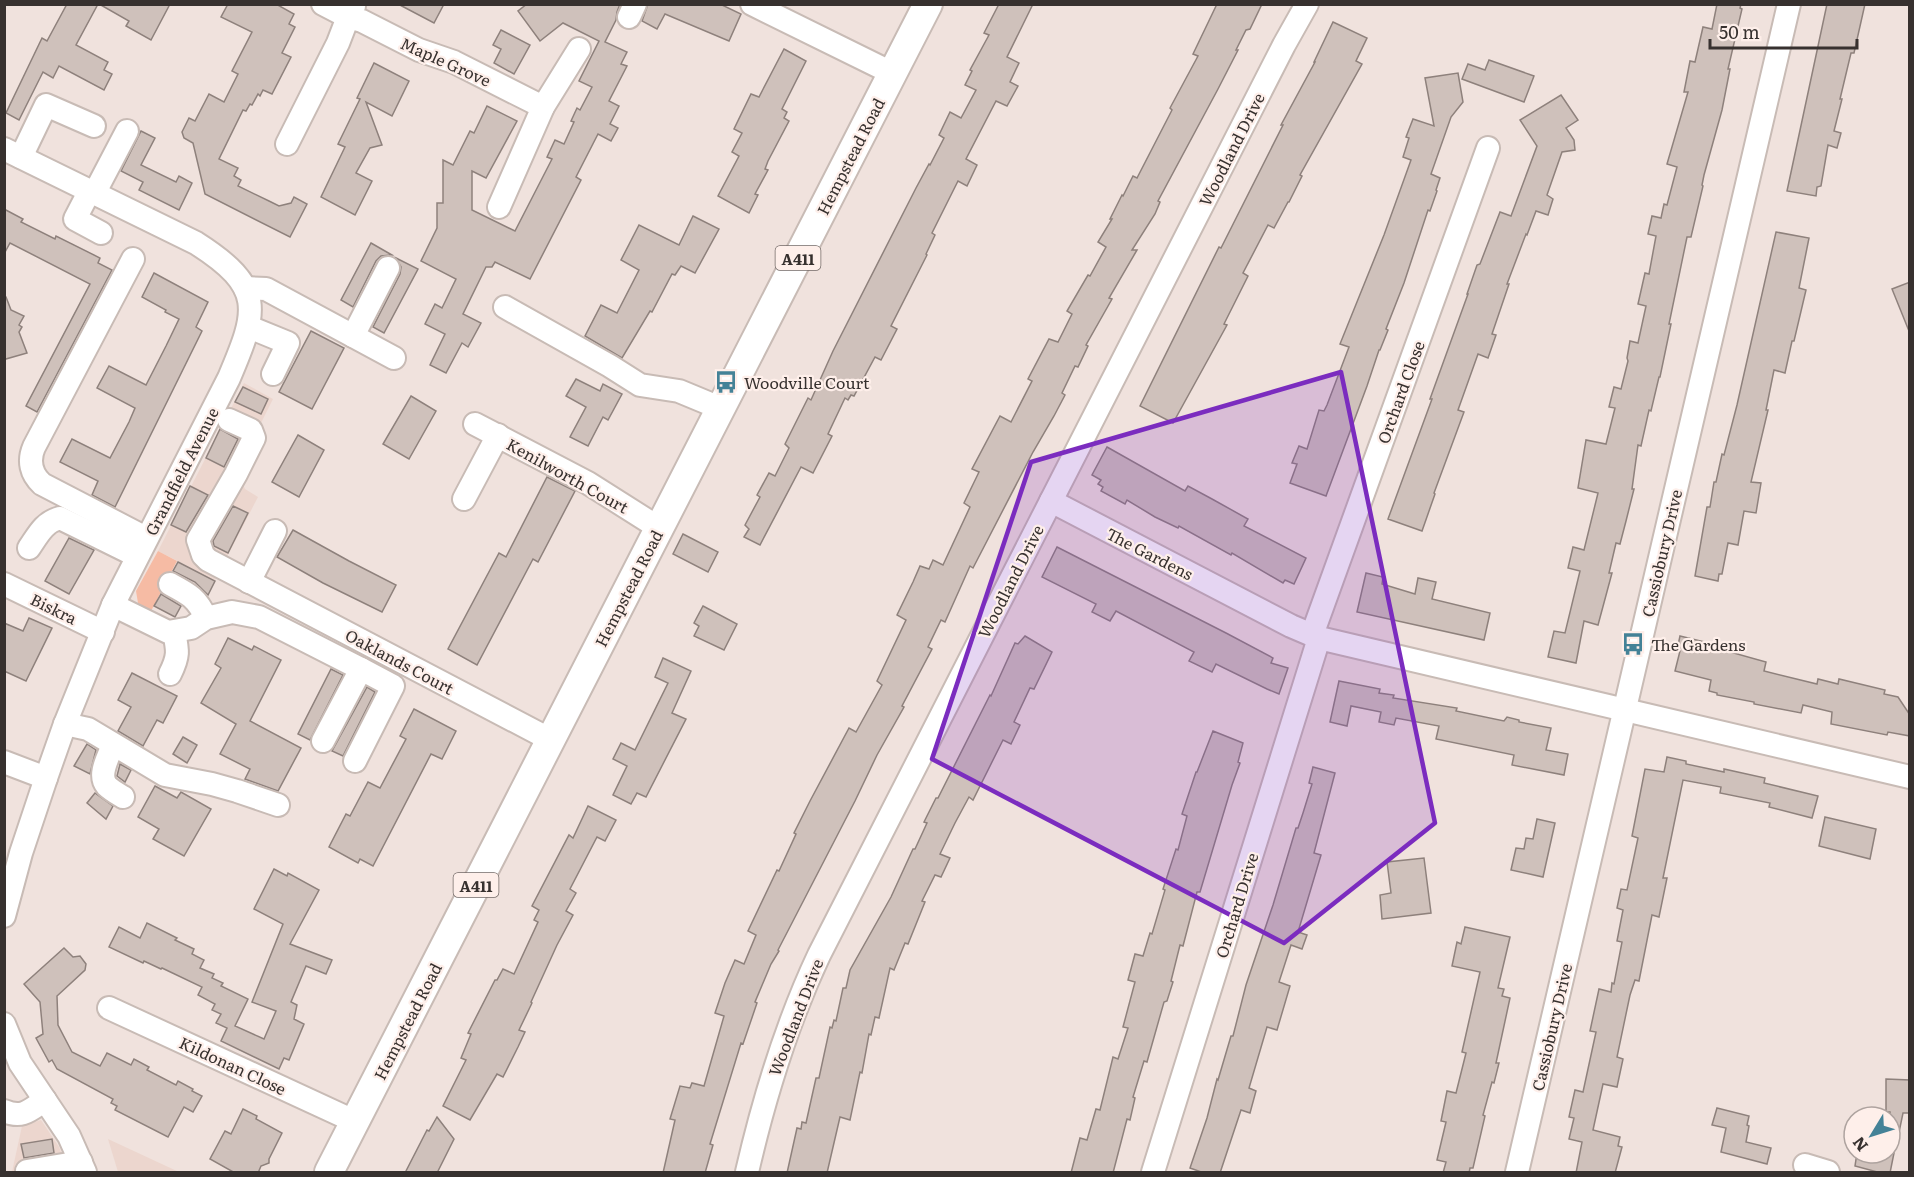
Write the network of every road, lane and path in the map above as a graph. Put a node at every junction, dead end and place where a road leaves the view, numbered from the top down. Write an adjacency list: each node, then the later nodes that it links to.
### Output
1 (323, 4): 6 (street, Maple Grove)
2 (752, 4): 8 (street)
3 (928, 4): 8 (main road, Hempstead Road / A411)
4 (1307, 4): 31 (street, Woodland Drive)
5 (1789, 4): 46 (street, Cassiobury Drive)
6 (351, 11): 9 (street, Maple Grove); 12 (street)
7 (579, 49): 9 (street)
8 (892, 73): 26 (main road, Hempstead Road / A411)
9 (543, 107): 16 (street)
10 (94, 126): 14 (street)
11 (127, 131): 15 (street)
12 (287, 144)
13 (1488, 148): 43 (street, Orchard Close)
14 (13, 153): 15 (street, Grandfield Avenue)
15 (91, 193): 17 (street); 20 (street, Grandfield Avenue)
16 (499, 207)
17 (101, 233)
18 (134, 259): 34 (street)
19 (388, 268): 23 (street)
20 (245, 288): 22 (street, Grandfield Avenue); 23 (street)
21 (505, 307): 26 (street)
22 (249, 327): 25 (street); 34 (street, Grandfield Avenue)
23 (353, 336): 24 (street)
24 (394, 358)
25 (273, 374)
26 (720, 408): 32 (main road, Hempstead Road / A411)
27 (229, 420): 36 (street, Oaklands Court)
28 (475, 424): 29 (street, Kenilworth Court)
29 (498, 435): 30 (street); 32 (street, Kenilworth Court)
30 (464, 499)
31 (1051, 501): 43 (street, The Gardens); 67 (street, Woodland Drive)
32 (659, 528): 48 (main road, Hempstead Road / A411)
33 (274, 531): 36 (street)
34 (142, 547): 35 (street); 39 (street, Grandfield Avenue)
35 (29, 548)
36 (249, 582): 48 (street, Oaklands Court)
37 (4, 584): 41 (street, Biskra)
38 (170, 584): 40 (street)
39 (113, 605): 41 (street, Grandfield Avenue); 42 (street)
40 (206, 618): 42 (street); 44 (street)
41 (103, 632): 47 (street, Grandfield Avenue)
42 (174, 632): 45 (street)
43 (1316, 637): 46 (street, The Gardens); 68 (street, Orchard Drive)
44 (361, 669): 49 (street); 51 (street)
45 (170, 674)
46 (1624, 710): 53 (street, The Gardens); 69 (street, Cassiobury Drive)
47 (65, 724): 50 (street); 54 (street, Grandfield Avenue)
48 (551, 740): 62 (main road, Hempstead Road / A411)
49 (323, 741)
50 (113, 745): 55 (street); 56 (street)
51 (355, 761)
52 (4, 762): 54 (street)
53 (1910, 777)
54 (46, 778): 57 (street, Grandfield Avenue)
55 (123, 797)
56 (278, 805)
57 (4, 916)
58 (109, 1008): 62 (street, Kildonan Close)
59 (4, 1024): 60 (street)
60 (45, 1100): 61 (street); 64 (street)
61 (4, 1110)
62 (356, 1122): 66 (main road, Hempstead Road / A411)
63 (1806, 1165): 70 (street)
64 (83, 1167): 65 (street)
65 (27, 1171)
66 (329, 1173)
67 (747, 1173)
68 (1153, 1173)
69 (1517, 1173)
70 (1828, 1173)

